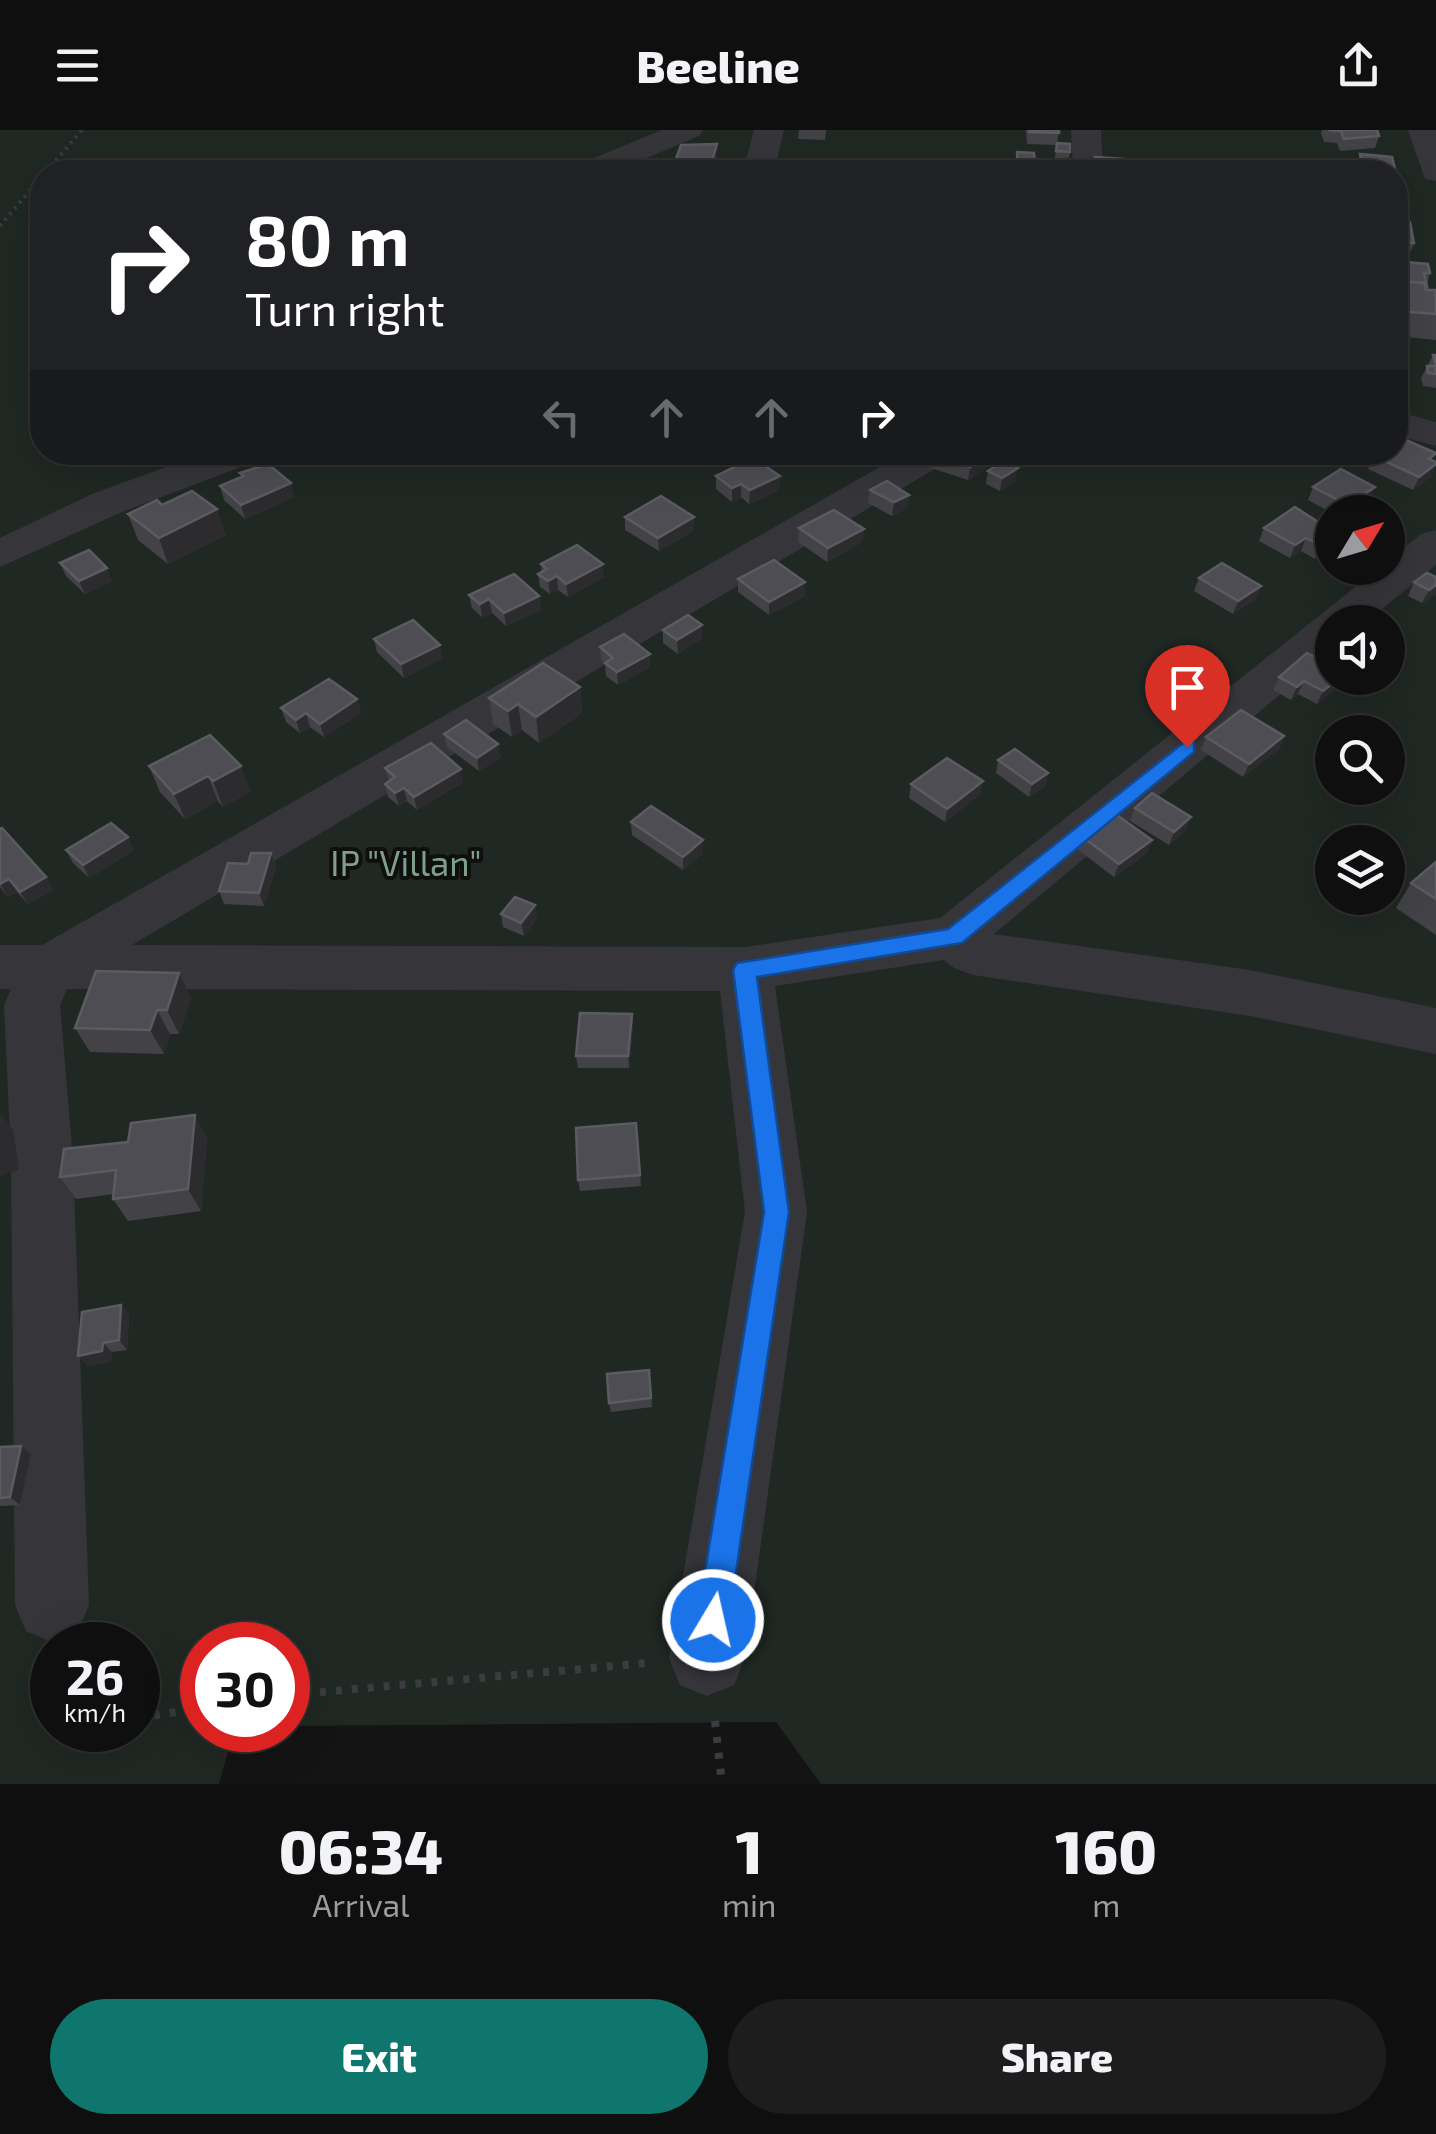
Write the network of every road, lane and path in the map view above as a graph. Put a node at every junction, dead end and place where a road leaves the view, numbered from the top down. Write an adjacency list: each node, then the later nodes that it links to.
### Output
1 (82, 130): 6 (path)
2 (688, 130): 7 (street)
3 (769, 130): 8 (street)
4 (1086, 130): 9 (street)
5 (1423, 130): 10 (street)
6 (56, 160)
7 (617, 160)
8 (761, 160)
9 (1087, 160)
10 (1436, 172)
11 (30, 191): 12 (path)
12 (0, 226)
13 (1408, 427): 14 (street)
14 (1436, 434)
15 (206, 465): 18 (street)
16 (913, 465): 22 (street)
17 (1436, 543): 19 (street)
18 (0, 554)
19 (1360, 605)
20 (1315, 642): 21 (street)
21 (954, 937): 23 (street); 24 (street)
22 (24, 968): 23 (street); 25 (street)
23 (745, 970): 26 (street)
24 (1436, 1031)
25 (52, 1605)
26 (707, 1658): 27 (path)
27 (310, 1693)

